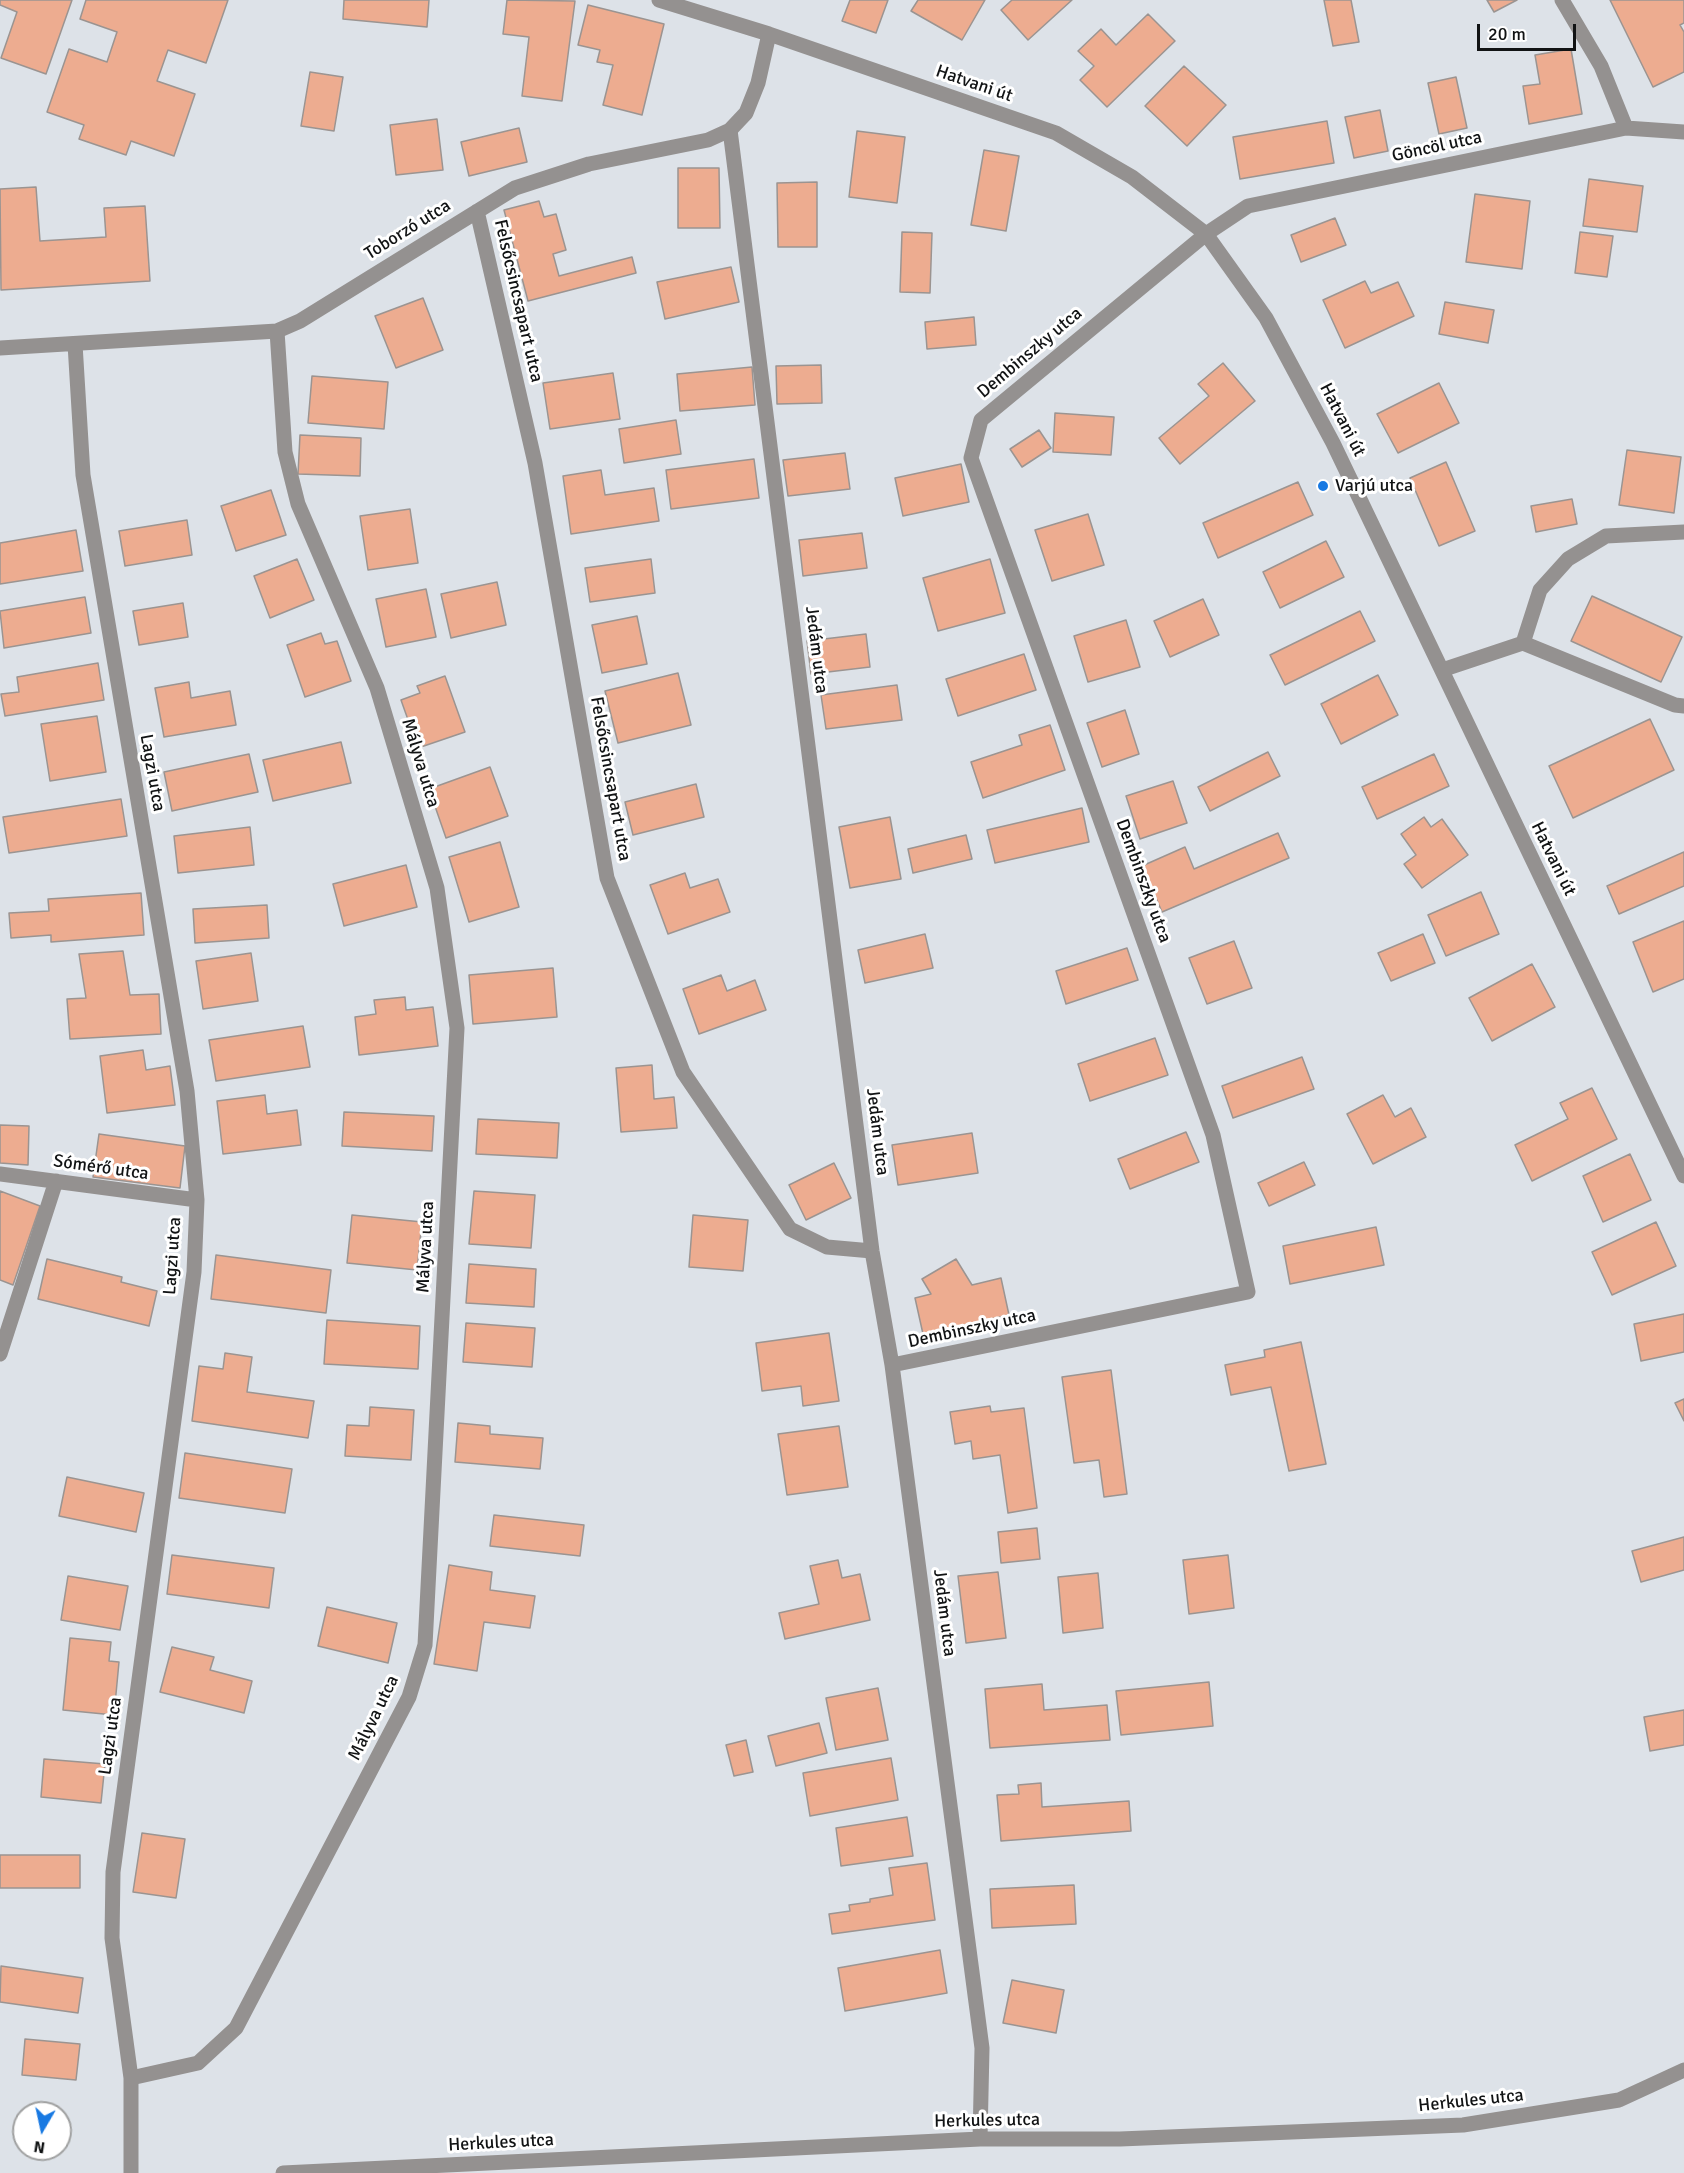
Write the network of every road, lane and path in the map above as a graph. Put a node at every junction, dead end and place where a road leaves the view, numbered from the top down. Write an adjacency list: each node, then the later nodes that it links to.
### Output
1 (659, 0): 3 (street, Hatvani út)
2 (1562, 0): 4 (street)
3 (769, 34): 5 (street, Toborzó utca); 8 (street, Hatvani út)
4 (1626, 128): 6 (street, Göncöl utca); 8 (street, Göncöl utca)
5 (730, 130): 7 (street, Toborzó utca); 20 (street, Jedám utca)
6 (1684, 132)
7 (477, 211): 9 (street, Toborzó utca); 20 (street, Felsőcsincsapart utca)
8 (1206, 234): 14 (street, Hatvani út); 22 (street, Dembinszky utca)
9 (277, 331): 10 (street, Toborzó utca); 24 (street, Mályva utca)
10 (75, 344): 11 (street, Toborzó utca); 19 (street, Lagzi utca)
11 (0, 348)
12 (1684, 532): 13 (street)
13 (1523, 643): 14 (street); 15 (street)
14 (1442, 670): 17 (street, Hatvani út)
15 (1684, 706)
16 (0, 1174): 18 (street, Sómérő utca)
17 (1684, 1176)
18 (56, 1181): 19 (street, Sómérő utca); 21 (street)
19 (197, 1200): 24 (street, Lagzi utca)
20 (873, 1251): 22 (street, Jedám utca)
21 (0, 1353)
22 (892, 1365): 25 (street, Jedám utca)
23 (1684, 2070): 25 (street, Herkules utca)
24 (131, 2079): 26 (street, Lagzi utca)
25 (980, 2139): 27 (street, Herkules utca)
26 (132, 2173)
27 (283, 2173)

